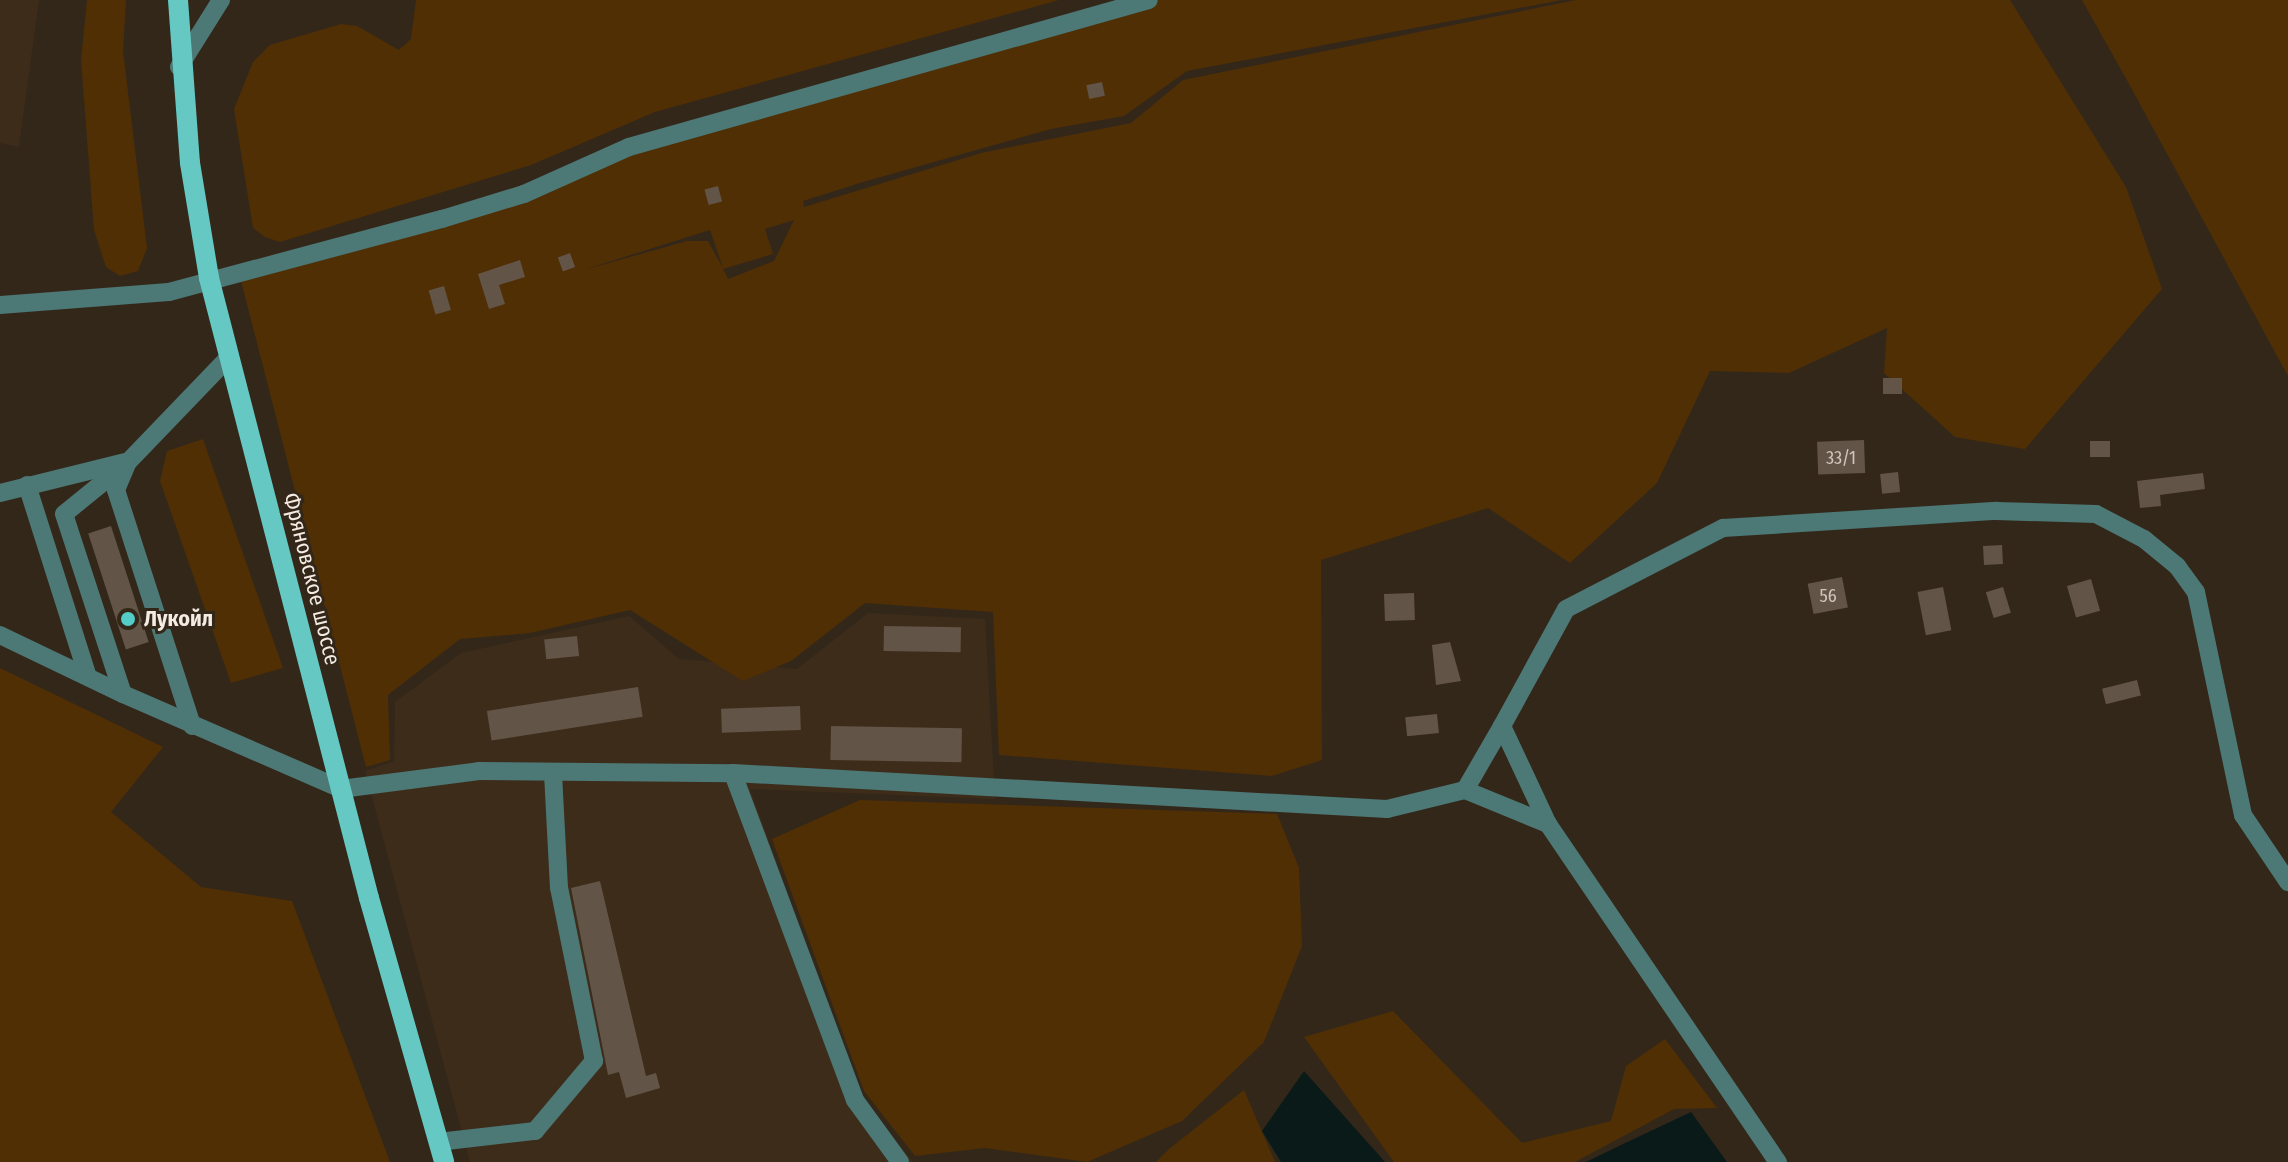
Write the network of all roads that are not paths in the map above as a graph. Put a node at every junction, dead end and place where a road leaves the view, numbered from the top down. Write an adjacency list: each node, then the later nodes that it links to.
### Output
1 (178, 0): 4 (main road, Фряновское шоссе)
2 (221, 0): 4 (street)
3 (1149, 0): 5 (street)
4 (179, 67): 5 (main road, Фряновское шоссе)
5 (209, 278): 6 (street); 7 (main road, Фряновское шоссе)
6 (0, 305)
7 (230, 356): 8 (street); 18 (main road, Фряновское шоссе)
8 (128, 462): 9 (street); 13 (street); 14 (street)
9 (27, 485): 10 (street); 12 (street)
10 (0, 493)
11 (0, 635): 12 (street)
12 (88, 677): 13 (street)
13 (123, 694): 14 (street)
14 (192, 726): 18 (street)
15 (1502, 726): 19 (street); 20 (street); 21 (street)
16 (553, 772): 17 (street); 18 (street); 22 (street)
17 (733, 773): 19 (street); 23 (street)
18 (341, 789): 22 (main road, Фряновское шоссе)
19 (1465, 790): 20 (street)
20 (1548, 824): 24 (street)
21 (2288, 882)
22 (441, 1152)
23 (900, 1162)
24 (1778, 1162)

